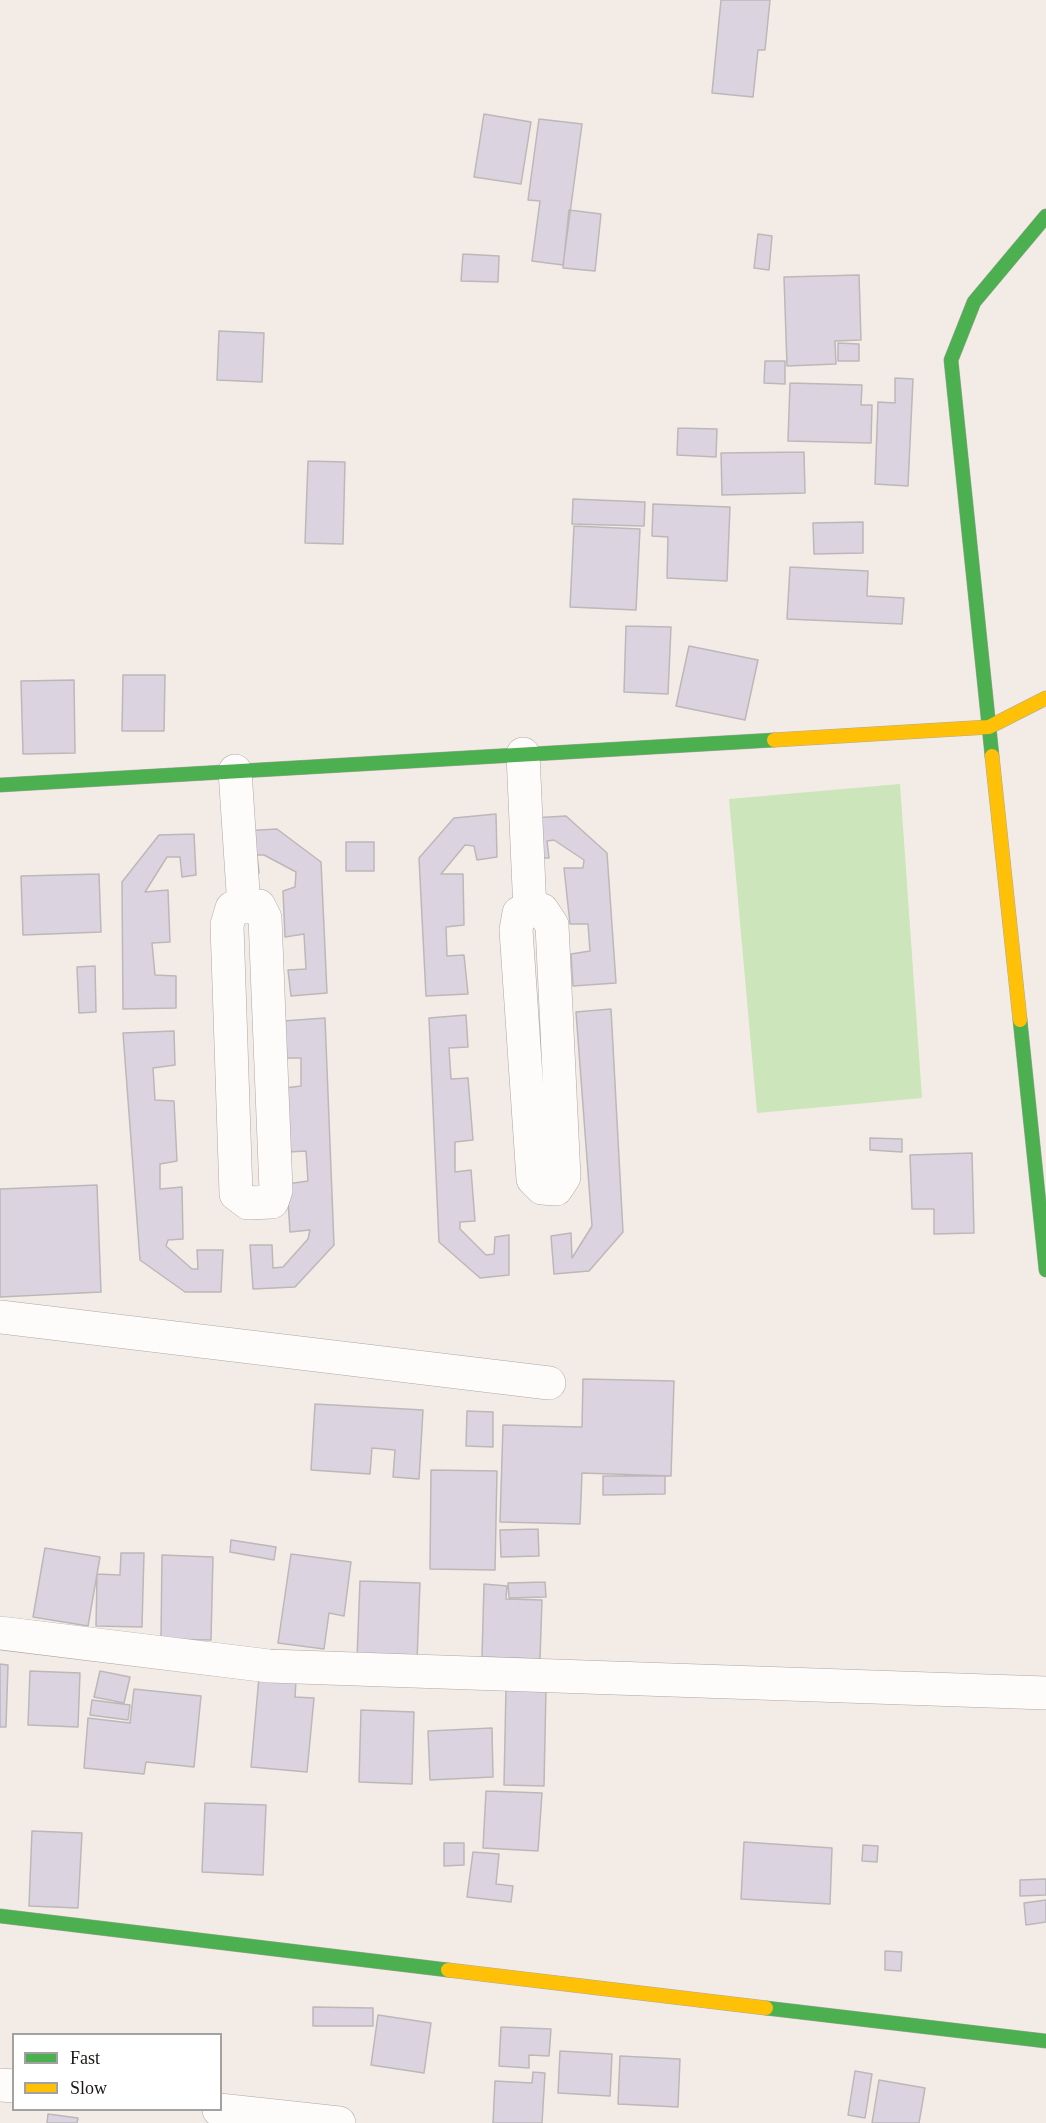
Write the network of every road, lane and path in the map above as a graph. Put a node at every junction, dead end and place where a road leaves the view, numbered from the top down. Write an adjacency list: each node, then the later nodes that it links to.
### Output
1 (1046, 216): 3 (street)
2 (1046, 698): 3 (street)
3 (989, 727): 4 (street); 9 (street)
4 (523, 754): 5 (street); 8 (street)
5 (235, 771): 6 (street); 7 (street)
6 (0, 785)
7 (244, 907): 7 (street)
8 (530, 911): 8 (street)
9 (1046, 1270)
10 (0, 1317): 11 (street)
11 (549, 1383)
12 (0, 1633): 13 (street)
13 (1046, 1693)
14 (0, 1916): 15 (street)
15 (1046, 2041)
16 (222, 2109): 17 (street)
17 (339, 2123)

